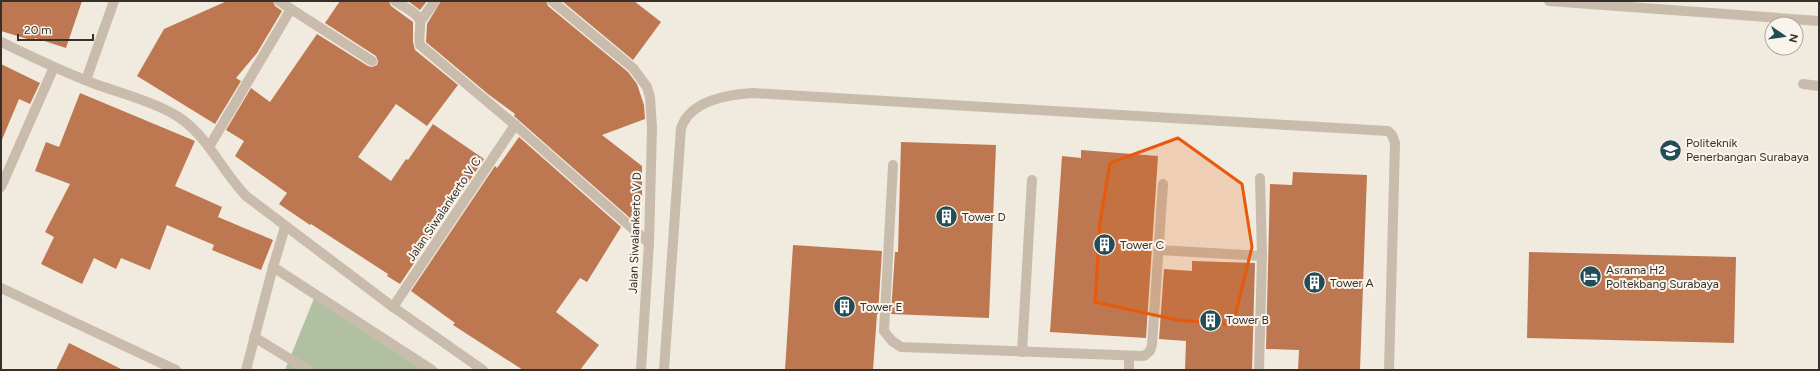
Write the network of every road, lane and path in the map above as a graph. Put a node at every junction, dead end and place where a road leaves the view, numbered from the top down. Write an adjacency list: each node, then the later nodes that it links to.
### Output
1 (114, 1): 14 (street)
2 (279, 1): 8 (street)
3 (395, 1): 10 (street)
4 (435, 1): 10 (street)
5 (552, 1): 25 (street, Jalan Siwalankerto V D)
6 (1548, 1): 7 (street)
7 (1566, 2): 9 (street)
8 (291, 9): 12 (street); 18 (street)
9 (1819, 21)
10 (420, 22): 17 (street)
11 (1, 42): 13 (street)
12 (372, 61)
13 (54, 67): 14 (street); 23 (street)
14 (86, 80): 18 (street)
15 (1804, 84): 16 (street)
16 (1819, 86)
17 (515, 125): 25 (street); 30 (street, Jalan Siwalankerto V C)
18 (209, 147): 24 (street)
19 (893, 165): 32 (street)
20 (1260, 178): 27 (street)
21 (1032, 180): 32 (street)
22 (1163, 184): 26 (street)
23 (1, 187)
24 (285, 227): 28 (street); 30 (street)
25 (649, 243): 39 (street, Jalan Siwalankerto V D)
26 (1159, 250): 27 (street); 33 (street)
27 (1262, 256): 42 (street)
28 (273, 267): 31 (street); 37 (street)
29 (1, 288): 34 (street)
30 (394, 307): 38 (street)
31 (254, 337): 35 (street); 36 (street)
32 (1022, 352): 33 (street)
33 (1129, 356): 41 (street)
34 (176, 370)
35 (246, 370)
36 (308, 370)
37 (432, 370)
38 (483, 370)
39 (641, 370)
40 (664, 370): 43 (street)
41 (1129, 370)
42 (1259, 370)
43 (1389, 370)

